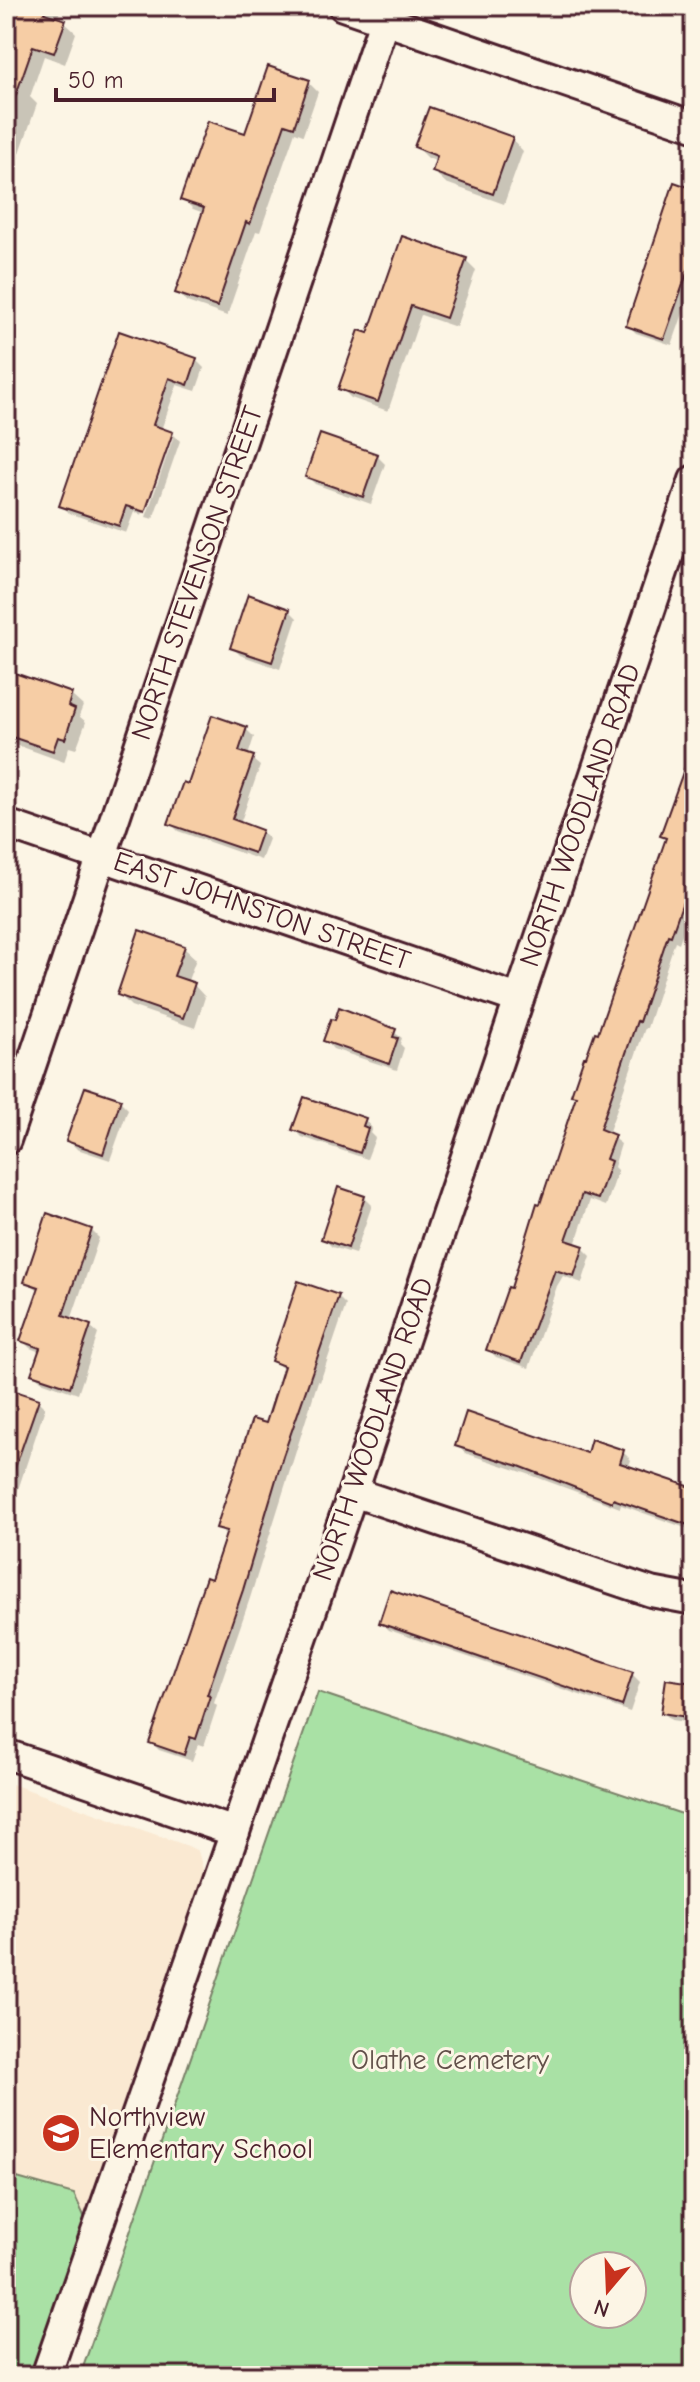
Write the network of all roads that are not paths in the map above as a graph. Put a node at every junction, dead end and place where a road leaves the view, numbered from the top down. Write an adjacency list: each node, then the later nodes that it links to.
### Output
1 (343, 6): 2 (street)
2 (386, 13): 3 (street); 6 (street, NORTH STEVENSON STREET)
3 (694, 126)
4 (694, 480): 7 (street, NORTH WOODLAND ROAD)
5 (6, 824): 6 (street, EAST JOHNSTON STREET)
6 (101, 856): 7 (street, EAST JOHNSTON STREET); 8 (street, NORTH STEVENSON STREET)
7 (518, 999): 9 (street, NORTH WOODLAND ROAD)
8 (6, 1140)
9 (353, 1492): 10 (street); 12 (street, NORTH WOODLAND ROAD)
10 (694, 1600)
11 (6, 1754): 12 (street)
12 (235, 1832): 13 (street, NORTH WOODLAND ROAD)
13 (46, 2376)

